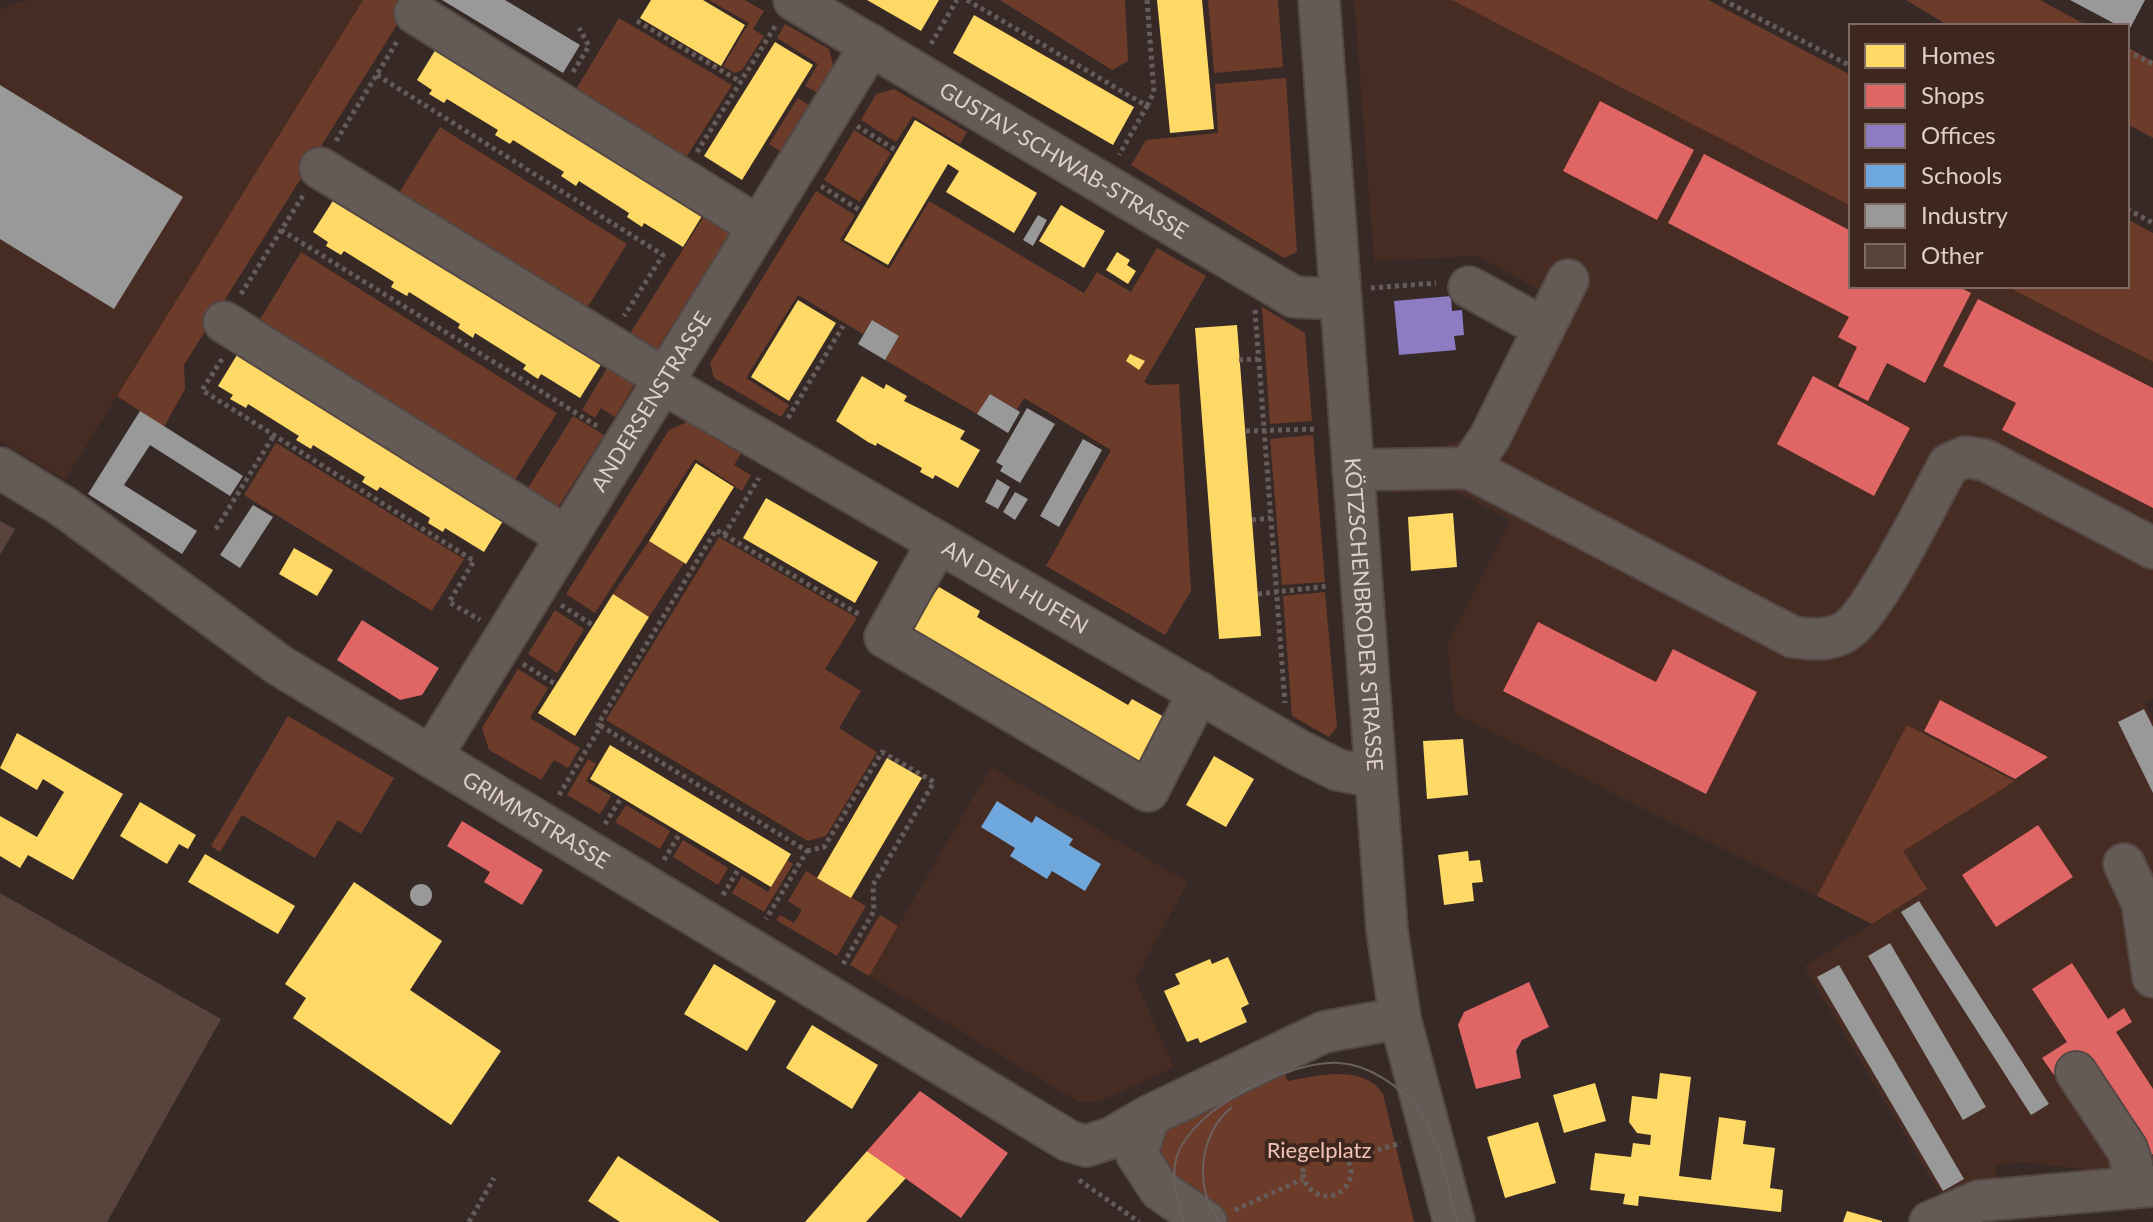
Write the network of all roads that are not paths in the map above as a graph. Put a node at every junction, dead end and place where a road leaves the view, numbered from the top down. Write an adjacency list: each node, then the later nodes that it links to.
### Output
1 (1319, 0): 9 (street, KÖTZSCHENBRODER STRASSE)
2 (789, 6): 4 (street, GUSTAV-SCHWAB-STRASSE)
3 (415, 13): 6 (street)
4 (871, 45): 6 (street, ANDERSENSTRASSE); 9 (street, GUSTAV-SCHWAB-STRASSE)
5 (320, 168): 12 (street, AN DEN HUFEN)
6 (759, 227): 12 (street, ANDERSENSTRASSE)
7 (1568, 280): 11 (street)
8 (1469, 287): 11 (street)
9 (1340, 299): 15 (street, KÖTZSCHENBRODER STRASSE)
10 (232, 327): 16 (street)
11 (1544, 328): 14 (street)
12 (664, 381): 16 (street, ANDERSENSTRASSE); 17 (street, AN DEN HUFEN)
13 (0, 468): 20 (street, GRIMMSTRASSE)
14 (1469, 468): 15 (street); 18 (street)
15 (1353, 470): 21 (street, KÖTZSCHENBRODER STRASSE)
16 (567, 537): 20 (street, ANDERSENSTRASSE)
17 (938, 542): 19 (street, AN DEN HUFEN); 19 (street)
18 (2153, 548)
19 (1199, 692): 21 (street, AN DEN HUFEN)
20 (431, 757): 26 (street, GRIMMSTRASSE)
21 (1375, 777): 24 (street, KÖTZSCHENBRODER STRASSE)
22 (2124, 864): 23 (street)
23 (2153, 977)
24 (1400, 1018): 26 (street); 29 (street, KÖTZSCHENBRODER STRASSE)
25 (2076, 1072): 27 (street)
26 (1149, 1116): 28 (street)
27 (2141, 1187): 30 (street)
28 (1214, 1219)
29 (1454, 1222)
30 (1930, 1222)

